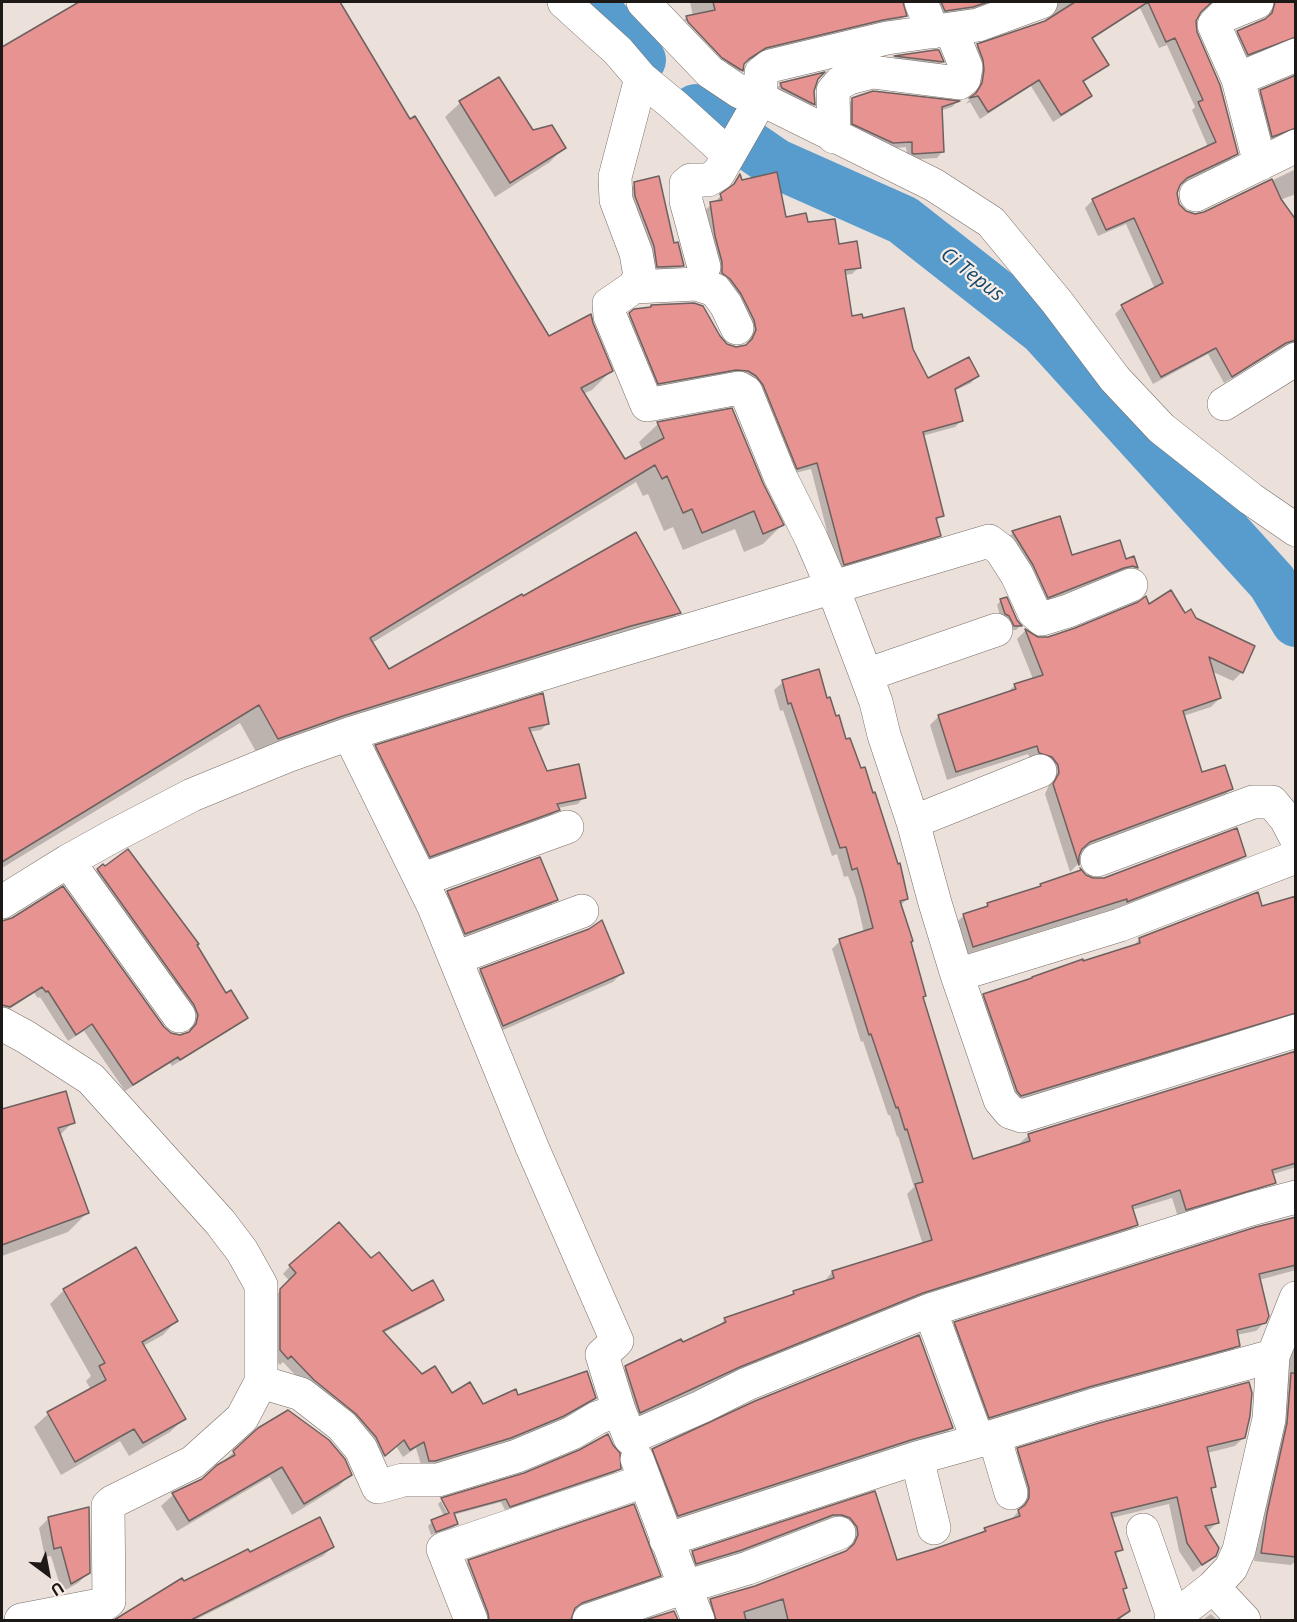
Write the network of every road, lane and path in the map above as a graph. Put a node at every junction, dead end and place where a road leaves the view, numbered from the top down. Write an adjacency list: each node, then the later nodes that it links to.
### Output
1 (564, 2): 9 (street)
2 (643, 2): 11 (street)
3 (921, 2): 7 (street)
4 (1041, 2): 6 (street)
5 (1257, 2): 10 (street)
6 (1003, 9): 7 (street)
7 (942, 31): 11 (street); 12 (street)
8 (1296, 55): 10 (street)
9 (641, 78): 14 (street); 18 (street)
10 (1238, 79): 15 (street)
11 (759, 104): 12 (street); 14 (street)
12 (834, 137): 22 (street)
13 (1296, 146): 15 (street)
14 (731, 152): 17 (street)
15 (1260, 164): 16 (street)
16 (1196, 195)
17 (704, 267)
18 (634, 287): 19 (street); 24 (street)
19 (737, 328)
20 (1296, 359): 21 (street)
21 (1224, 404)
22 (1296, 530)
23 (1131, 585): 24 (street)
24 (832, 587): 26 (street); 27 (street)
25 (996, 630): 26 (street)
26 (866, 675): 29 (street)
27 (349, 734): 34 (street); 35 (street)
28 (1040, 771): 29 (street)
29 (913, 822): 39 (street)
30 (567, 827): 35 (street)
31 (1296, 838): 33 (street)
32 (1296, 857): 39 (street)
33 (1097, 860)
34 (68, 861): 36 (street); 40 (street)
35 (421, 880): 38 (street)
36 (2, 902)
37 (582, 911): 38 (street)
38 (456, 958): 48 (street)
39 (957, 975): 42 (street)
40 (179, 1016)
41 (2, 1024): 47 (street)
42 (1296, 1031)
43 (1296, 1197): 45 (street)
44 (1296, 1298): 46 (street)
45 (930, 1310): 48 (street); 49 (street)
46 (1273, 1356): 49 (street); 58 (street)
47 (261, 1382): 48 (street); 60 (street)
48 (624, 1424): 51 (street)
49 (986, 1438): 50 (street); 52 (street)
50 (917, 1458): 53 (street); 56 (street)
51 (644, 1481): 56 (street); 61 (street)
52 (1011, 1493)
53 (934, 1528)
54 (1143, 1530): 59 (street)
55 (839, 1533): 57 (street)
56 (666, 1540): 57 (street)
57 (685, 1587): 62 (street); 63 (street)
58 (1214, 1587): 59 (street); 64 (street)
59 (1173, 1619)
60 (21, 1620)
61 (471, 1620)
62 (589, 1620)
63 (698, 1620)
64 (1244, 1620)

